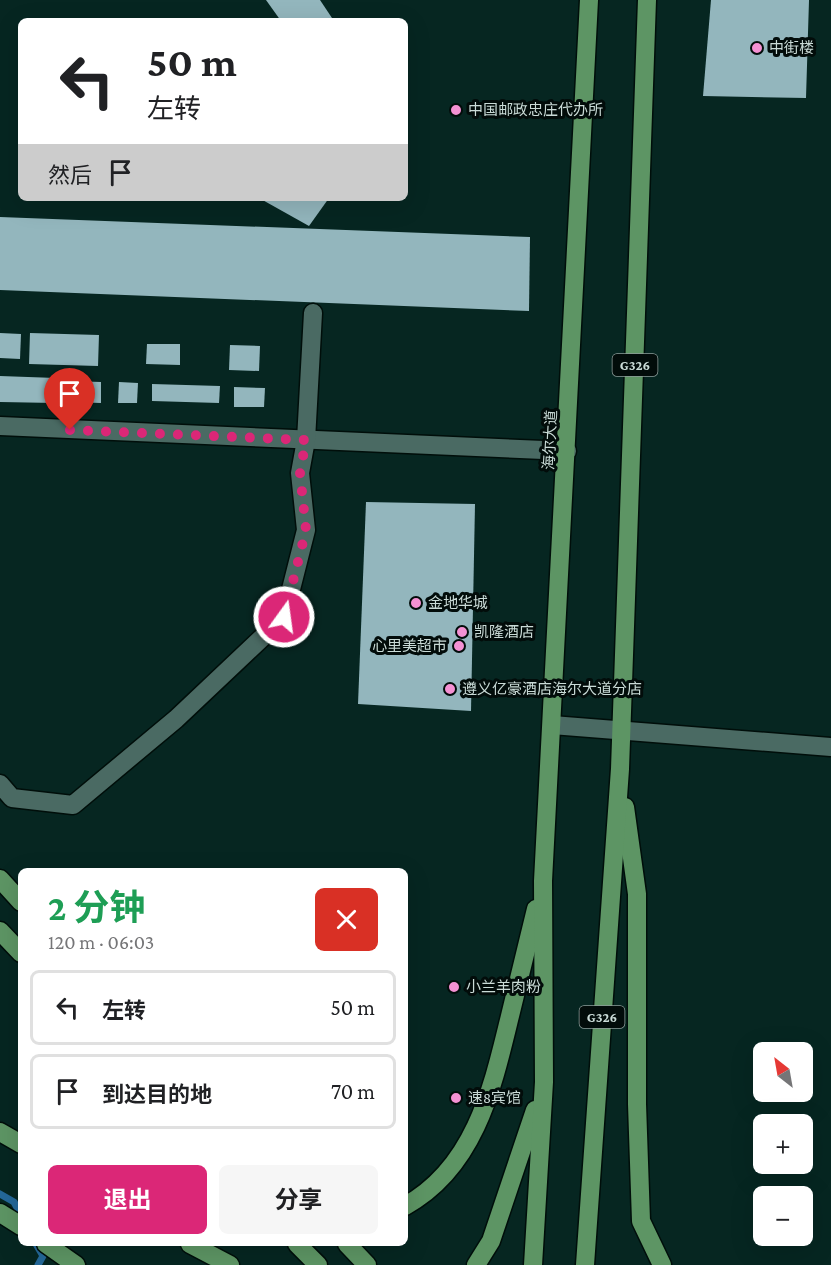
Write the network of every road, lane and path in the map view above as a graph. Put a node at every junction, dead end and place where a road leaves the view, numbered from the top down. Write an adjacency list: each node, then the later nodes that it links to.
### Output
1 (589, 0): 6 (highway, 海尔大道)
2 (647, 0): 8 (highway, G326)
3 (313, 313): 5 (street)
4 (0, 426): 5 (street)
5 (306, 440): 6 (street); 11 (street)
6 (567, 451): 7 (highway, 海尔大道)
7 (552, 725): 8 (street); 13 (highway, 海尔大道)
8 (622, 729): 9 (street); 10 (highway, G326)
9 (831, 747)
10 (620, 769): 33 (highway, G326); 34 (highway)
11 (0, 784)
12 (0, 879): 14 (highway)
13 (543, 881): 17 (highway); 20 (highway)
14 (18, 899)
15 (0, 931): 16 (highway)
16 (18, 950)
17 (544, 1082): 31 (highway); 32 (highway)
18 (0, 1132): 19 (highway)
19 (18, 1142)
20 (408, 1204)
21 (0, 1213): 22 (highway)
22 (18, 1224)
23 (49, 1246): 27 (highway)
24 (194, 1246): 28 (highway)
25 (299, 1246): 29 (highway)
26 (348, 1246): 30 (highway)
27 (76, 1265)
28 (230, 1265)
29 (318, 1265)
30 (367, 1265)
31 (476, 1265)
32 (533, 1265)
33 (585, 1265)
34 (662, 1265)

